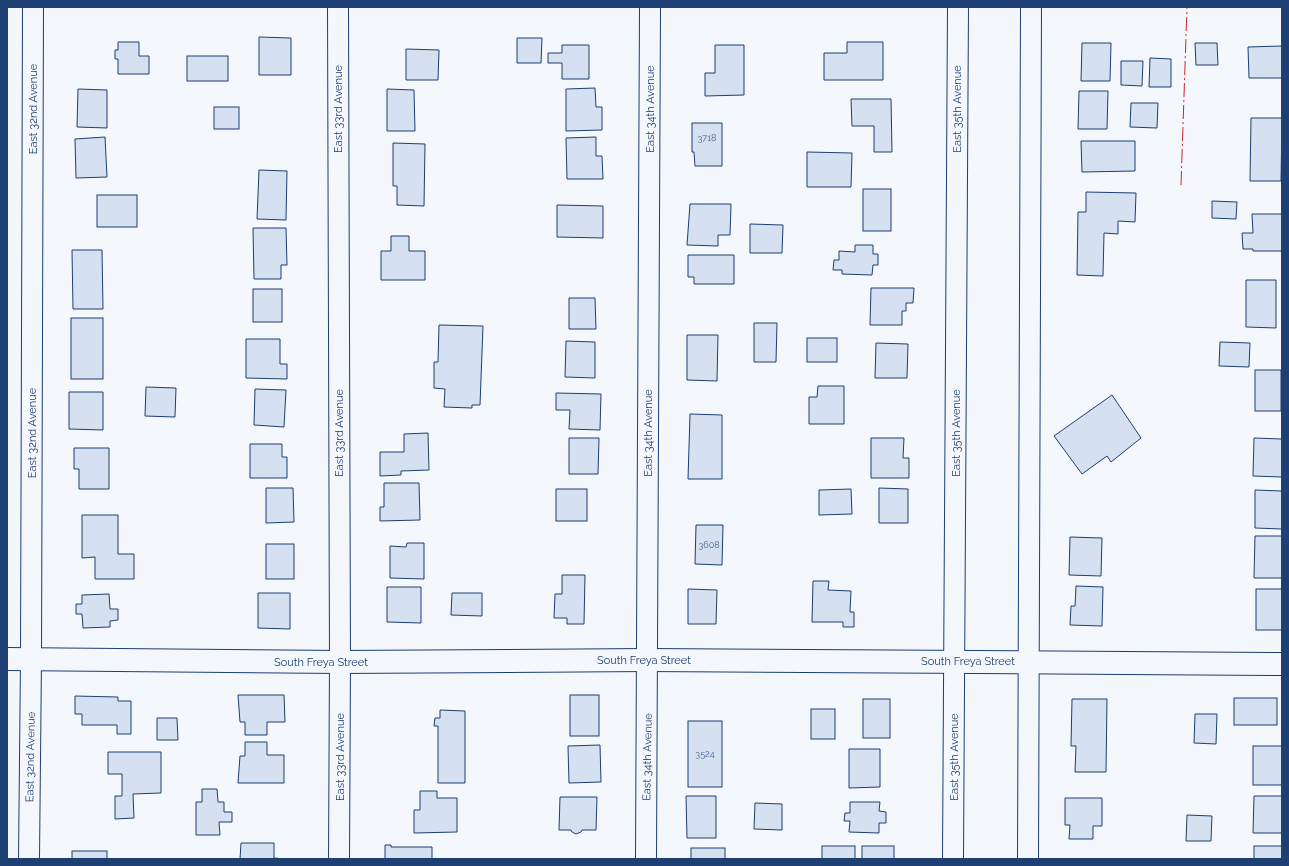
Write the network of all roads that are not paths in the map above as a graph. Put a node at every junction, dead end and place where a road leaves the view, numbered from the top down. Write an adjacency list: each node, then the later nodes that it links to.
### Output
1 (33, 7): 7 (street, East 32nd Avenue)
2 (338, 7): 10 (street, East 33rd Avenue)
3 (650, 7): 8 (street, East 34th Avenue)
4 (958, 7): 11 (street, East 35th Avenue)
5 (1031, 7): 9 (street)
6 (7, 659): 7 (main road, South Freya Street)
7 (31, 659): 10 (main road, South Freya Street); 13 (street, East 32nd Avenue)
8 (647, 660): 10 (main road, South Freya Street); 11 (main road, South Freya Street); 15 (street, East 34th Avenue)
9 (1029, 661): 11 (main road, South Freya Street); 12 (main road, South Freya Street); 17 (street)
10 (340, 662): 14 (street, East 33rd Avenue)
11 (954, 662): 16 (street, East 35th Avenue)
12 (1282, 664)
13 (29, 859)
14 (339, 859)
15 (646, 859)
16 (953, 859)
17 (1028, 859)

